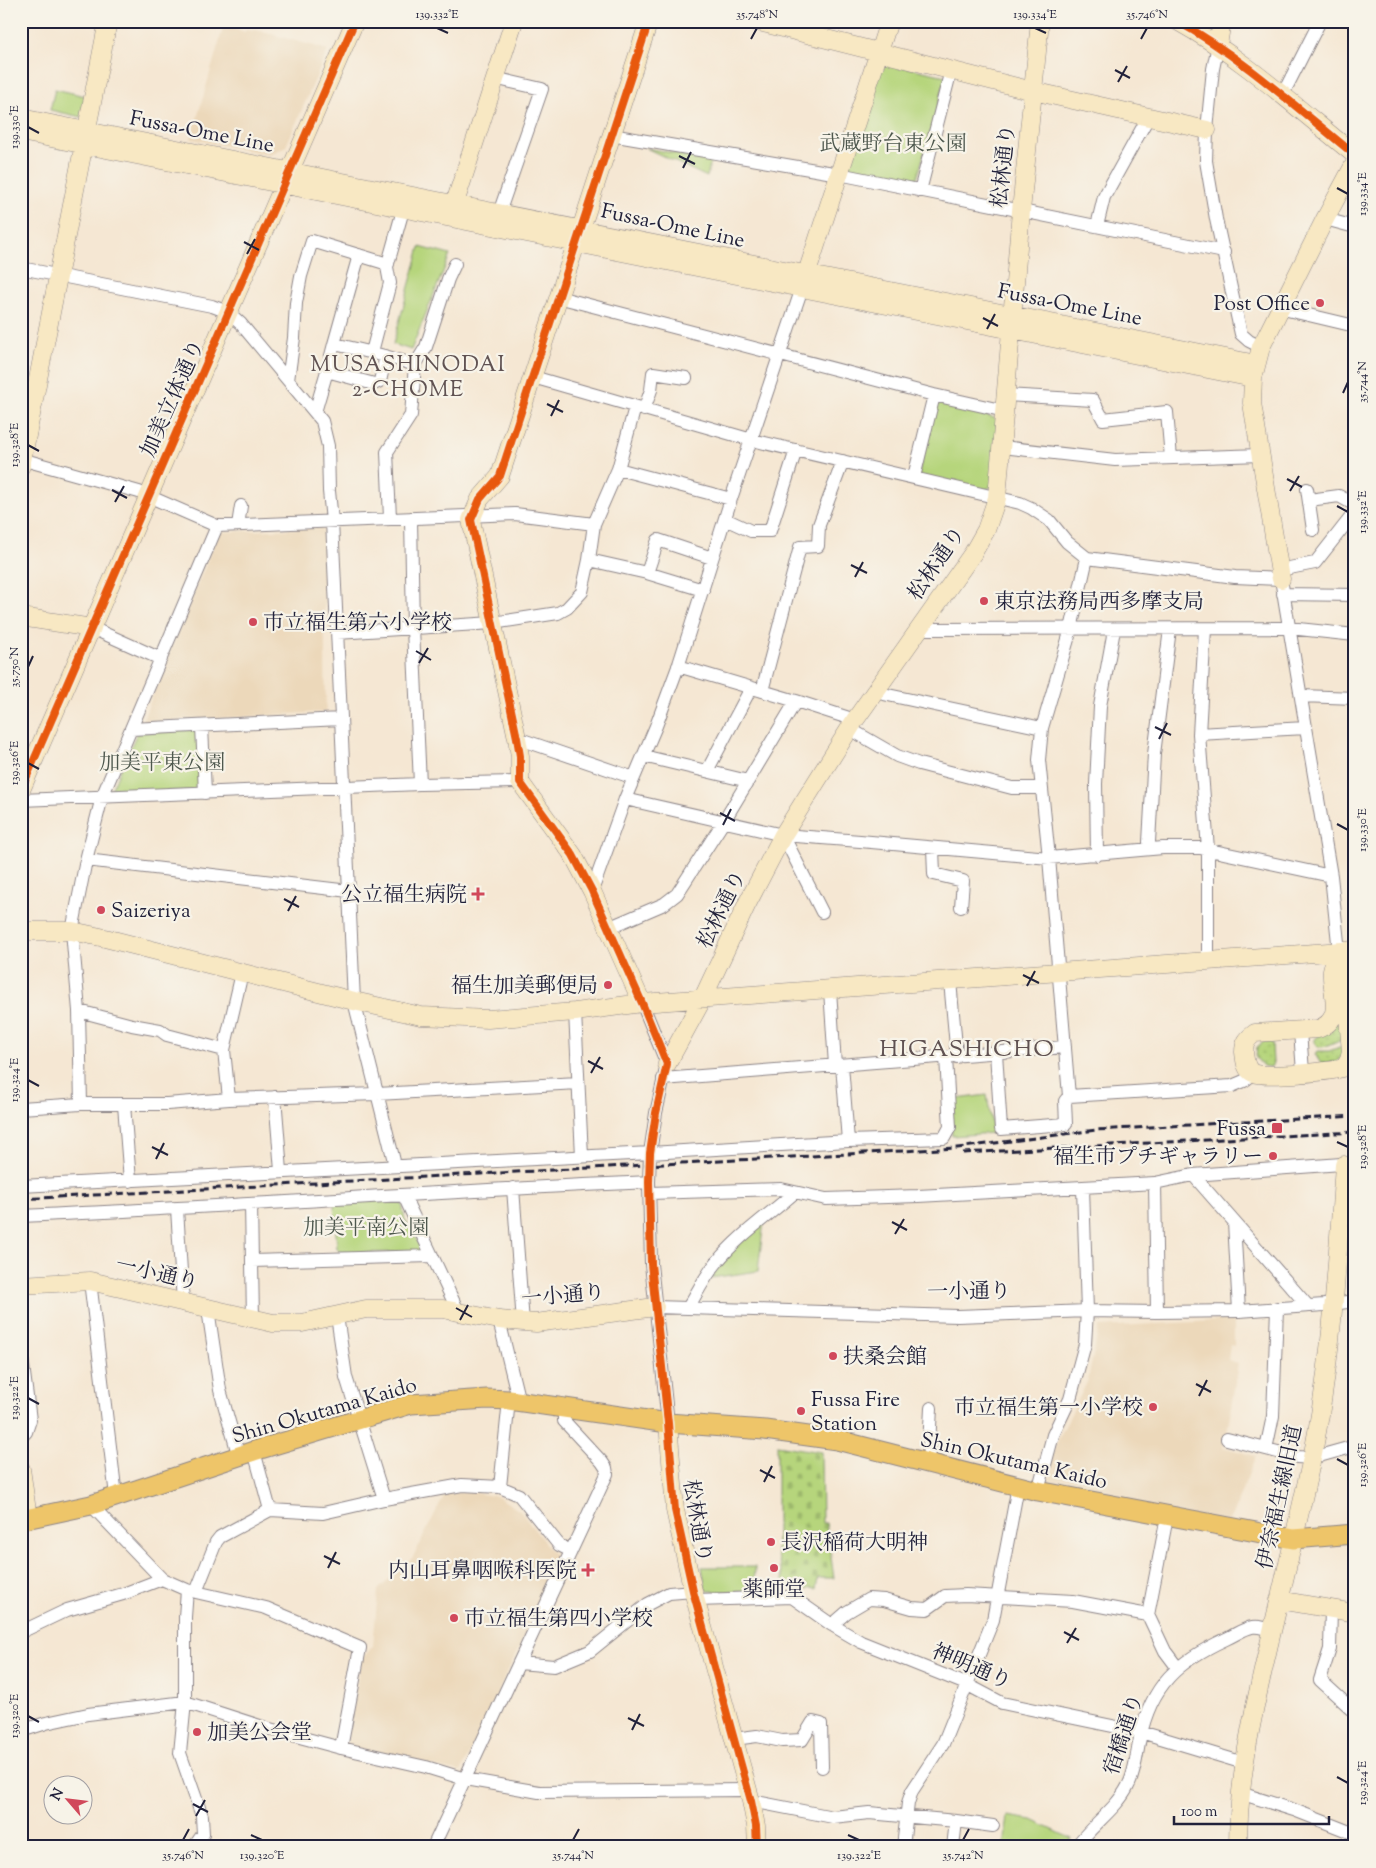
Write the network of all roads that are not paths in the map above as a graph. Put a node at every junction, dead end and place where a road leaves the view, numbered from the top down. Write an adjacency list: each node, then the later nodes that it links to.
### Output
1 (108, 21): 23 (street)
2 (355, 21): 27 (street, 加美立体通り)
3 (514, 21): 15 (street)
4 (649, 21): 22 (street)
5 (755, 21): 11 (street)
6 (889, 21): 13 (street)
7 (1040, 21): 16 (street, 松林通り)
8 (1177, 21): 12 (street)
9 (1222, 21): 12 (street)
10 (1320, 21): 17 (street)
11 (774, 23): 13 (street)
12 (1218, 45): 17 (street); 20 (street)
13 (879, 53): 14 (street); 26 (street)
14 (951, 70): 16 (street); 28 (street)
15 (494, 78): 30 (street); 32 (street)
16 (1033, 91): 18 (street); 31 (street, 松林通り)
17 (1282, 96): 24 (street)
18 (1149, 116): 20 (street); 34 (street)
19 (21, 118): 23 (street, Fussa-Ome Line)
20 (1207, 130): 37 (street)
21 (21, 132): 23 (street, Fussa-Ome Line)
22 (612, 135): 26 (street); 36 (street)
23 (85, 138): 27 (street, Fussa-Ome Line); 42 (street)
24 (1355, 155)
25 (1355, 162): 33 (street)
26 (839, 174): 28 (street); 43 (street)
27 (287, 178): 29 (street, Fussa-Ome Line); 30 (street, Fussa-Ome Line); 46 (street, 加美立体通り)
28 (920, 191): 31 (street)
29 (403, 210): 30 (street, Fussa-Ome Line); 39 (street)
30 (452, 211): 32 (street, Fussa-Ome Line); 36 (street, Fussa-Ome Line)
31 (1020, 211): 34 (street); 47 (street, 松林通り)
32 (499, 213): 36 (street, Fussa-Ome Line)
33 (1325, 219): 35 (street); 45 (street)
34 (1097, 226): 37 (street)
35 (1355, 227)
36 (578, 236): 43 (street, Fussa-Ome Line); 44 (street)
37 (1224, 252): 50 (street)
38 (359, 255): 39 (street); 49 (street); 59 (street)
39 (388, 264): 51 (street)
40 (455, 264): 54 (street)
41 (21, 268): 42 (street)
42 (58, 276): 46 (street); 69 (street)
43 (804, 282): 47 (street, Fussa-Ome Line); 47 (street, Fussa-Ome Line); 53 (street)
44 (558, 298): 53 (street); 57 (street)
45 (1280, 308): 48 (street); 50 (street)
46 (228, 312): 59 (street); 73 (street, 加美立体通り)
47 (1012, 323): 56 (street); 61 (street, 松林通り)
48 (1355, 326)
49 (334, 344): 51 (street); 55 (street)
50 (1261, 347): 56 (street)
51 (372, 352): 52 (street)
52 (386, 356): 54 (street); 55 (street)
53 (780, 356): 60 (street); 64 (street)
54 (415, 365): 80 (street)
55 (327, 371): 63 (street)
56 (1255, 371): 67 (street)
57 (533, 377): 62 (street); 79 (street)
58 (686, 378): 62 (street)
59 (288, 380): 63 (street)
60 (934, 395): 61 (street); 72 (street)
61 (1006, 403): 65 (street, 松林通り); 68 (street)
62 (640, 408): 64 (street); 71 (street)
63 (314, 412): 83 (street)
64 (752, 440): 66 (street); 74 (street)
65 (1002, 447): 68 (street); 75 (street, 松林通り)
66 (796, 450): 70 (street); 82 (street)
67 (1261, 455): 68 (street); 92 (street)
68 (1171, 458)
69 (22, 461): 73 (street)
70 (843, 461): 72 (street); 109 (street)
71 (618, 468): 74 (street); 84 (street)
72 (914, 477): 75 (street)
73 (148, 496): 86 (street); 97 (street, 加美立体通り)
74 (731, 498): 82 (street)
75 (997, 498): 89 (street); 100 (street, 松林通り)
76 (1355, 505): 87 (street)
77 (241, 506): 85 (street)
78 (1355, 512): 92 (street)
79 (473, 515): 81 (street); 84 (street); 96 (street)
80 (390, 518): 81 (street); 83 (street)
81 (411, 518): 98 (street)
82 (725, 519): 88 (street)
83 (332, 521): 85 (street); 105 (street)
84 (594, 524): 90 (street)
85 (238, 525): 86 (street)
86 (217, 526): 107 (street)
87 (1313, 530)
88 (712, 558): 91 (street); 93 (street)
89 (1087, 558): 92 (street); 101 (street)
90 (589, 560): 91 (street); 96 (street)
91 (647, 573): 93 (street)
92 (1281, 581): 94 (street); 99 (street)
93 (702, 590): 108 (street)
94 (1355, 595)
95 (21, 617): 97 (street)
96 (493, 623): 98 (street); 121 (street)
97 (92, 628): 107 (street); 130 (street, 加美立体通り)
98 (413, 628): 105 (street); 127 (street)
99 (1289, 628): 103 (street); 106 (street); 111 (street)
100 (919, 629): 101 (street); 110 (street, 松林通り)
101 (1071, 629): 104 (street); 117 (street)
102 (1170, 629): 103 (street); 104 (street); 138 (street)
103 (1205, 629): 120 (street)
104 (1114, 630): 140 (street)
105 (338, 633): 114 (street)
106 (1355, 635)
107 (161, 659): 119 (street)
108 (678, 666): 109 (street); 122 (street)
109 (756, 690): 113 (street); 123 (street)
110 (874, 692): 115 (street, 松林通り); 117 (street)
111 (1301, 696): 112 (street); 118 (street)
112 (1355, 698)
113 (796, 700): 115 (street); 125 (street)
114 (341, 719): 116 (street); 128 (street)
115 (852, 724): 129 (street); 136 (street, 松林通り)
116 (202, 726): 119 (street); 131 (street)
117 (1042, 728): 129 (street)
118 (1306, 728): 120 (street); 143 (street)
119 (131, 729): 132 (street)
120 (1199, 734): 139 (street)
121 (517, 738): 124 (street); 126 (street)
122 (643, 756): 123 (street); 124 (street)
123 (707, 771): 125 (street)
124 (634, 778): 133 (street)
125 (748, 781): 135 (street)
126 (520, 782): 127 (street); 145 (street)
127 (420, 784): 128 (street)
128 (344, 787): 131 (street); 144 (street)
129 (1042, 788): 141 (street)
130 (21, 790)
131 (205, 792): 132 (street)
132 (102, 797): 134 (street); 142 (street)
133 (625, 799): 135 (street); 145 (street)
134 (21, 800)
135 (724, 821): 136 (street); 148 (street)
136 (783, 835): 137 (street); 147 (street); 157 (street, 松林通り)
137 (933, 848): 141 (street); 146 (street)
138 (1150, 849): 139 (street); 140 (street)
139 (1208, 849): 143 (street); 152 (street)
140 (1097, 855): 141 (street)
141 (1050, 858): 154 (street)
142 (86, 860): 144 (street); 150 (street)
143 (1331, 876): 151 (street)
144 (349, 891): 158 (street)
145 (592, 891): 148 (street)
146 (961, 907)
147 (822, 912)
148 (608, 928): 159 (street)
149 (21, 931): 150 (street)
150 (72, 932): 153 (street); 160 (street)
151 (1347, 951): 152 (street); 162 (street); 168 (street)
152 (1208, 961): 154 (street)
153 (242, 972): 158 (street); 164 (street)
154 (1060, 972): 155 (street); 163 (street)
155 (950, 981): 156 (street); 166 (street)
156 (830, 990): 157 (street); 167 (street)
157 (702, 1000): 159 (street); 169 (street, 松林通り)
158 (354, 1002): 161 (street); 173 (street)
159 (642, 1003): 161 (street); 169 (street)
160 (79, 1011): 164 (street); 177 (street)
161 (575, 1012): 172 (street)
162 (1300, 1031): 170 (street); 171 (street)
163 (1066, 1048): 165 (street); 174 (street)
164 (224, 1050): 176 (street)
165 (996, 1053): 166 (street); 174 (street)
166 (951, 1057): 167 (street); 180 (street)
167 (839, 1065): 169 (street); 180 (street)
168 (1350, 1071): 170 (street)
169 (665, 1072): 181 (street, 松林通り)
170 (1303, 1072): 171 (street)
171 (1253, 1074): 174 (street)
172 (578, 1083): 173 (street); 182 (street)
173 (377, 1094): 175 (street); 184 (street)
174 (1069, 1096)
175 (275, 1097): 176 (street); 185 (street)
176 (229, 1099): 178 (street)
177 (81, 1104): 178 (street); 179 (street)
178 (124, 1105): 187 (street)
179 (21, 1108)
180 (848, 1141): 181 (street)
181 (650, 1153): 182 (street); 191 (street, 松林通り)
182 (582, 1156): 184 (street)
183 (1349, 1164): 186 (street); 205 (street, 伊奈福生線旧道)
184 (395, 1166): 185 (street)
185 (281, 1171): 187 (street)
186 (1193, 1175): 188 (street); 198 (street)
187 (130, 1181): 189 (street)
188 (1155, 1183): 192 (street); 214 (street)
189 (21, 1186)
190 (514, 1188): 191 (street); 194 (street); 218 (street)
191 (650, 1188): 193 (street); 207 (street, 松林通り)
192 (1083, 1188): 193 (street); 213 (street)
193 (794, 1193): 208 (street)
194 (404, 1196): 195 (street); 199 (street)
195 (251, 1204): 196 (street); 200 (street)
196 (177, 1209): 197 (street); 204 (street)
197 (21, 1216)
198 (1234, 1222): 206 (street); 211 (street)
199 (431, 1256): 200 (street); 212 (street)
200 (252, 1261): 216 (street)
201 (90, 1281): 202 (street, 一小通り); 204 (street, 一小通り); 236 (street)
202 (21, 1285)
203 (1355, 1301): 205 (street, 一小通り)
204 (183, 1302): 210 (street, 一小通り)
205 (1335, 1303): 206 (street, 一小通り); 230 (street, 伊奈福生線旧道)
206 (1308, 1306): 209 (street, 一小通り)
207 (655, 1307): 208 (street, 一小通り); 218 (street, 一小通り); 224 (street, 松林通り)
208 (688, 1308): 213 (street, 一小通り)
209 (1277, 1308): 211 (street, 一小通り); 228 (street)
210 (208, 1309): 216 (street, 一小通り); 229 (street)
211 (1239, 1310): 214 (street, 一小通り)
212 (458, 1311): 215 (street, 一小通り); 217 (street, 一小通り)
213 (1087, 1311): 214 (street, 一小通り); 235 (street)
214 (1157, 1312)
215 (337, 1316): 216 (street, 一小通り); 223 (street)
216 (253, 1319)
217 (499, 1320): 218 (street, 一小通り); 220 (street)
218 (524, 1323)
219 (21, 1350): 225 (street)
220 (514, 1401): 221 (main road, Shin Okutama Kaido); 223 (main road, Shin Okutama Kaido); 234 (street)
221 (564, 1408): 224 (main road, Shin Okutama Kaido); 244 (street)
222 (931, 1408): 231 (street)
223 (360, 1420): 229 (main road, Shin Okutama Kaido); 237 (street)
224 (668, 1423): 231 (main road, Shin Okutama Kaido); 247 (street, 松林通り)
225 (21, 1437)
226 (1226, 1439): 228 (street)
227 (1355, 1446): 230 (street)
228 (1266, 1448): 230 (street)
229 (247, 1454): 236 (main road, Shin Okutama Kaido); 239 (street)
230 (1312, 1458): 243 (street, 伊奈福生線旧道)
231 (928, 1464): 233 (main road, Shin Okutama Kaido)
232 (21, 1469): 241 (street)
233 (1018, 1486): 235 (main road, Shin Okutama Kaido); 248 (street)
234 (500, 1487): 237 (street); 244 (street)
235 (1038, 1491): 240 (main road, Shin Okutama Kaido)
236 (116, 1496): 238 (main road, Shin Okutama Kaido)
237 (384, 1499): 239 (street)
238 (90, 1505): 241 (main road, Shin Okutama Kaido); 245 (street)
239 (270, 1510): 246 (street)
240 (1167, 1517): 243 (main road, Shin Okutama Kaido); 252 (street)
241 (24, 1522)
242 (1355, 1534): 243 (main road, Shin Okutama Kaido)
243 (1293, 1539): 249 (street, 伊奈福生線旧道)
244 (571, 1551): 256 (street)
245 (162, 1579): 246 (street); 254 (street)
246 (192, 1591): 259 (street); 264 (street)
247 (694, 1596): 253 (street, 神明通り); 256 (street, 神明通り); 263 (street, 松林通り)
248 (997, 1597): 252 (street); 253 (street); 258 (street)
249 (1279, 1600): 250 (street); 255 (street, 伊奈福生線旧道)
250 (1331, 1609): 251 (street); 260 (street)
251 (1355, 1613)
252 (1148, 1615): 257 (street)
253 (832, 1625): 258 (street, 神明通り)
254 (22, 1630)
255 (1272, 1631): 257 (street, 宿橋通り); 265 (street, 伊奈福生線旧道)
256 (519, 1663): 267 (street)
257 (1177, 1667): 262 (street, 宿橋通り)
258 (966, 1684): 262 (street, 神明通り); 270 (street)
259 (185, 1702): 261 (street); 264 (street); 274 (street)
260 (1355, 1712)
261 (21, 1731)
262 (1141, 1732): 265 (street, 神明通り); 279 (street, 宿橋通り)
263 (734, 1739): 266 (street); 269 (street, 松林通り)
264 (341, 1748): 267 (street)
265 (1244, 1763): 268 (street, 伊奈福生線旧道)
266 (822, 1767)
267 (465, 1779): 269 (street); 275 (street)
268 (1240, 1793): 273 (street); 280 (street, 伊奈福生線旧道)
269 (749, 1796): 270 (street); 276 (street, 松林通り)
270 (906, 1816): 271 (street); 277 (street)
271 (956, 1821): 272 (street); 278 (street)
272 (993, 1826)
273 (1355, 1834)
274 (194, 1847)
275 (432, 1847)
276 (757, 1847)
277 (903, 1847)
278 (953, 1847)
279 (1076, 1847)
280 (1238, 1847)

